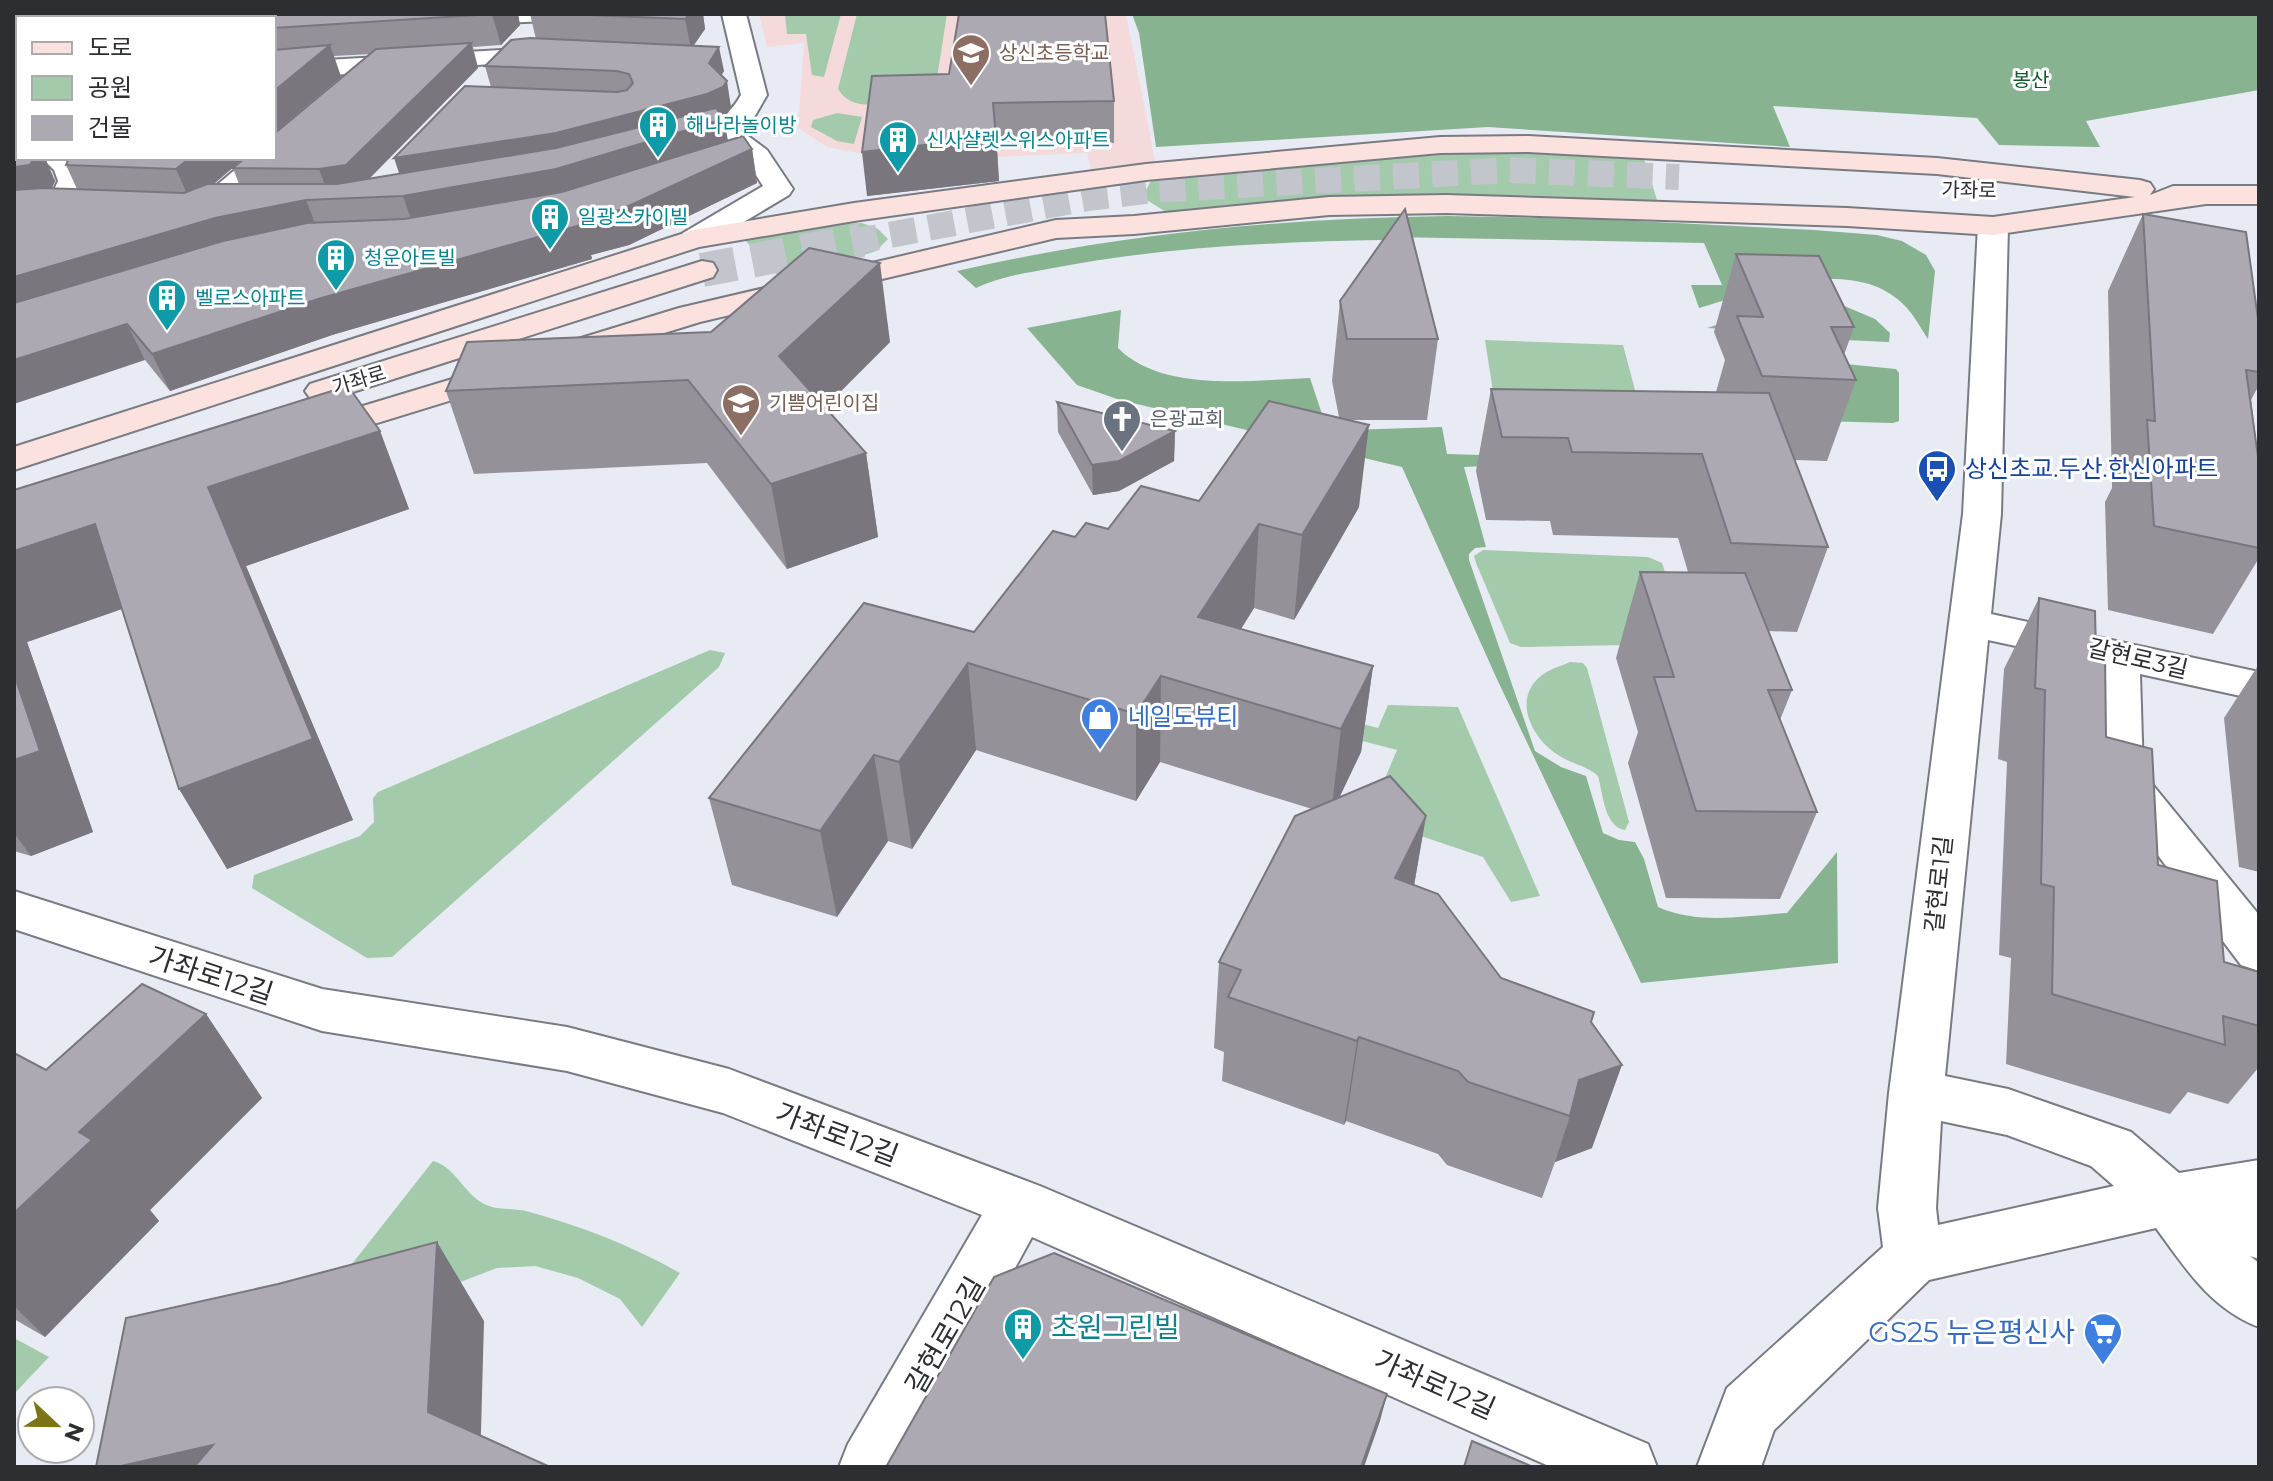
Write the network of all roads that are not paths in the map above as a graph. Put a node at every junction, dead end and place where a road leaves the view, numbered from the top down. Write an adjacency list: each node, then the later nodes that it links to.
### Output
1 (548, 14): 4 (street); 5 (street)
2 (734, 17): 3 (street); 8 (street)
3 (705, 18)
4 (441, 19)
5 (510, 55): 6 (street); 9 (street); 11 (street)
6 (582, 55)
7 (717, 60): 8 (street)
8 (747, 62): 13 (street)
9 (375, 65): 10 (street); 12 (street)
10 (276, 71)
11 (482, 83)
12 (341, 94)
13 (731, 124): 14 (street); 15 (street)
14 (646, 147)
15 (757, 156): 18 (street); 34 (street)
16 (58, 160): 25 (street)
17 (263, 160): 26 (street)
18 (719, 165)
19 (1146, 172): 21 (main road); 23 (main road); 30 (main road)
20 (1679, 177): 23 (main road, 가좌로)
21 (1032, 187): 31 (main road); 33 (main road)
22 (2259, 195): 23 (main road, 가좌로)
23 (2202, 196): 32 (main road)
24 (254, 206): 26 (street)
25 (60, 210): 27 (street); 28 (street)
26 (204, 210): 29 (street)
27 (91, 211)
28 (29, 213)
29 (153, 213)
30 (1194, 218): 32 (main road); 33 (main road)
31 (791, 222): 34 (main road); 35 (main road)
32 (1993, 226): 39 (street, 갈현로1길)
33 (1056, 229): 35 (main road)
34 (698, 255): 37 (main road); 38 (main road, 가좌로)
35 (816, 286): 36 (main road)
36 (285, 441)
37 (14, 459)
38 (14, 486)
39 (1971, 623): 40 (street, 갈현로3길); 44 (street, 갈현로1길)
40 (2119, 655): 41 (street, 갈현로3길); 43 (street)
41 (2259, 686)
42 (14, 910): 47 (street, 가좌로12길)
43 (2259, 951)
44 (1916, 1093): 46 (street); 49 (street, 갈현로1길)
45 (2259, 1185): 46 (street)
46 (2169, 1200): 48 (street); 49 (street); 50 (street)
47 (1020, 1204): 51 (street, 갈현로12길); 52 (street, 가좌로12길)
48 (2259, 1233)
49 (1913, 1257): 53 (street)
50 (2259, 1299)
51 (871, 1467)
52 (1625, 1467)
53 (1729, 1467)

